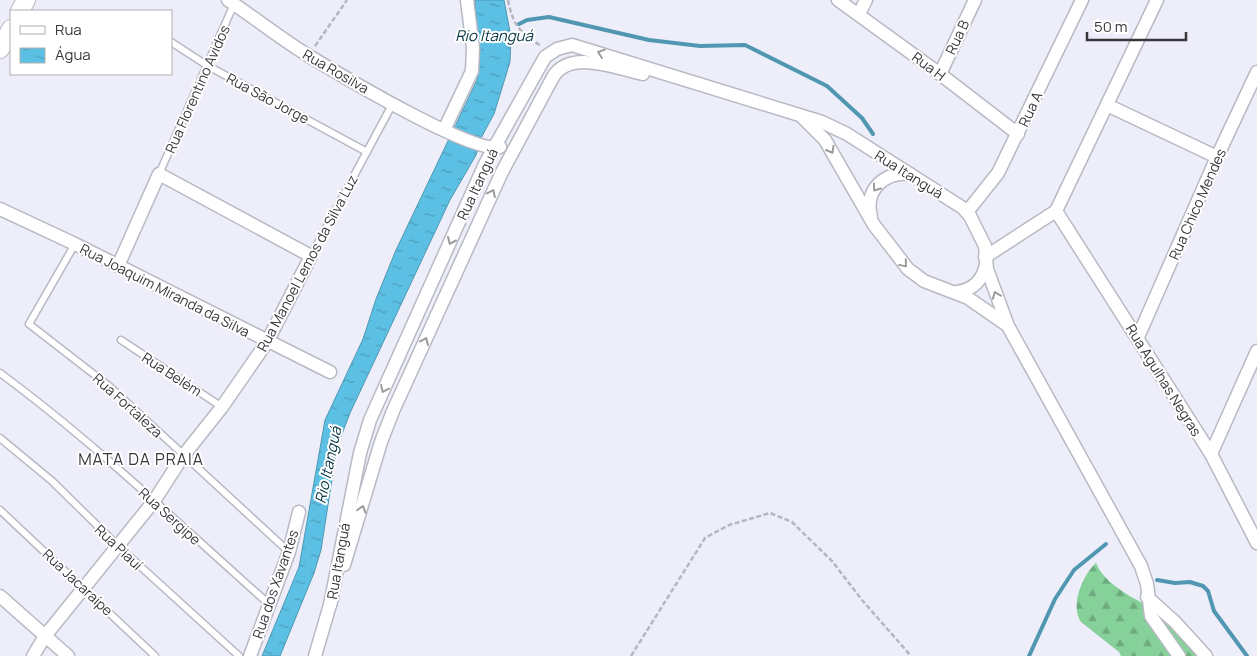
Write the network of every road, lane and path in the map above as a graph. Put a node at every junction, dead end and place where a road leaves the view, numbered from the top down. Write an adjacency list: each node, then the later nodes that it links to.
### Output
1 (347, 0): 15 (path)
2 (467, 0): 23 (street)
3 (508, 0): 14 (path)
4 (838, 0): 10 (street, Rua H)
5 (866, 0): 10 (street)
6 (975, 0): 18 (street, Rua B)
7 (1082, 0): 24 (street, Rua A)
8 (1157, 0): 21 (street)
9 (230, 1): 15 (street, Rua Rosilva); 16 (lane, Rua Florentino Avidos)
10 (859, 14): 18 (street, Rua H)
11 (10, 30): 13 (street)
12 (172, 43): 16 (lane, Rua São Jorge)
13 (1, 48)
14 (550, 52): 19 (street, Rua Itanguá, one-way to 14); 26 (street, Rua Itanguá)
15 (309, 55): 20 (street, Rua Rosilva)
16 (208, 66): 27 (lane, Rua São Jorge); 29 (lane, Rua Florentino Avidos)
17 (1257, 72): 28 (street, Rua Chico Mendes)
18 (940, 74): 24 (street, Rua H)
19 (697, 85): 22 (street, Rua Itanguá); 25 (street, Rua Itanguá)
20 (393, 103): 23 (street, Rua Rosilva); 27 (lane, Rua Manoel Lemos da Silva Luz)
21 (1107, 105): 28 (street); 33 (street)
22 (799, 115): 30 (street, Rua Itanguá); 34 (street, Rua Itanguá, one-way to 34)
23 (447, 131): 26 (street, Rua Rosilva)
24 (1018, 134): 32 (street, Rua A)
25 (516, 142): 26 (street); 61 (street, Rua Itanguá, one-way to 25)
26 (487, 147): 61 (street, Rua Itanguá, one-way to 61)
27 (367, 152): 36 (lane, Rua Manoel Lemos da Silva Luz)
28 (1217, 157): 41 (street, Rua Chico Mendes)
29 (159, 174): 36 (street); 38 (street)
30 (910, 174): 32 (street, Rua Itanguá); 34 (street, one-way to 34)
31 (0, 209): 35 (street, Rua Joaquim Miranda da Silva)
32 (967, 212): 37 (street, Rua Itanguá)
33 (1060, 216): 37 (street); 41 (street, Rua Agulhas Negras)
34 (874, 225): 39 (street, Rua Itanguá, one-way to 39)
35 (75, 244): 38 (street, Rua Joaquim Miranda da Silva); 50 (lane, Rua Fortaleza)
36 (311, 256): 43 (street, Rua Manoel Lemos da Silva Luz)
37 (986, 261): 39 (street); 40 (street, Rua Itanguá, one-way to 37)
38 (118, 266): 43 (street, Rua Joaquim Miranda da Silva)
39 (957, 292): 40 (street, Rua Itanguá)
40 (1008, 326): 59 (street)
41 (1138, 337): 49 (street, Rua Agulhas Negras)
42 (121, 340): 47 (lane, Rua Belém)
43 (267, 342): 45 (street, Rua Joaquim Miranda da Silva); 47 (street, Rua Manoel Lemos da Silva Luz)
44 (1257, 351): 49 (street)
45 (330, 372)
46 (0, 373): 51 (lane, Rua Sergipe)
47 (222, 407): 50 (street, Rua Manoel Lemos da Silva Luz)
48 (0, 438): 55 (lane, Rua Piauí)
49 (1211, 454): 54 (street, Rua Agulhas Negras)
50 (183, 456): 51 (street, Rua Manoel Lemos da Silva Luz); 56 (lane, Rua Fortaleza)
51 (154, 501): 55 (street, Rua Manoel Lemos da Silva Luz); 60 (lane, Rua Sergipe)
52 (0, 510): 57 (lane, Rua Jacaraípe)
53 (299, 512): 56 (street, Rua dos Xavantes)
54 (1257, 544)
55 (118, 546): 57 (street, Rua Manoel Lemos da Silva Luz); 66 (lane, Rua Piauí)
56 (289, 552): 60 (street, Rua dos Xavantes)
57 (84, 587): 62 (street, Rua Manoel Lemos da Silva Luz); 65 (lane, Rua Jacaraípe)
58 (0, 596): 62 (street)
59 (1147, 597): 71 (street); 72 (street)
60 (269, 604): 67 (street, Rua dos Xavantes)
61 (330, 605): 68 (street)
62 (45, 636): 63 (street, Rua Manoel Lemos da Silva Luz); 64 (street)
63 (33, 656)
64 (68, 656)
65 (155, 656)
66 (239, 656)
67 (250, 656)
68 (315, 656)
69 (631, 656): 70 (path)
70 (911, 656)
71 (1179, 656)
72 (1206, 656)

